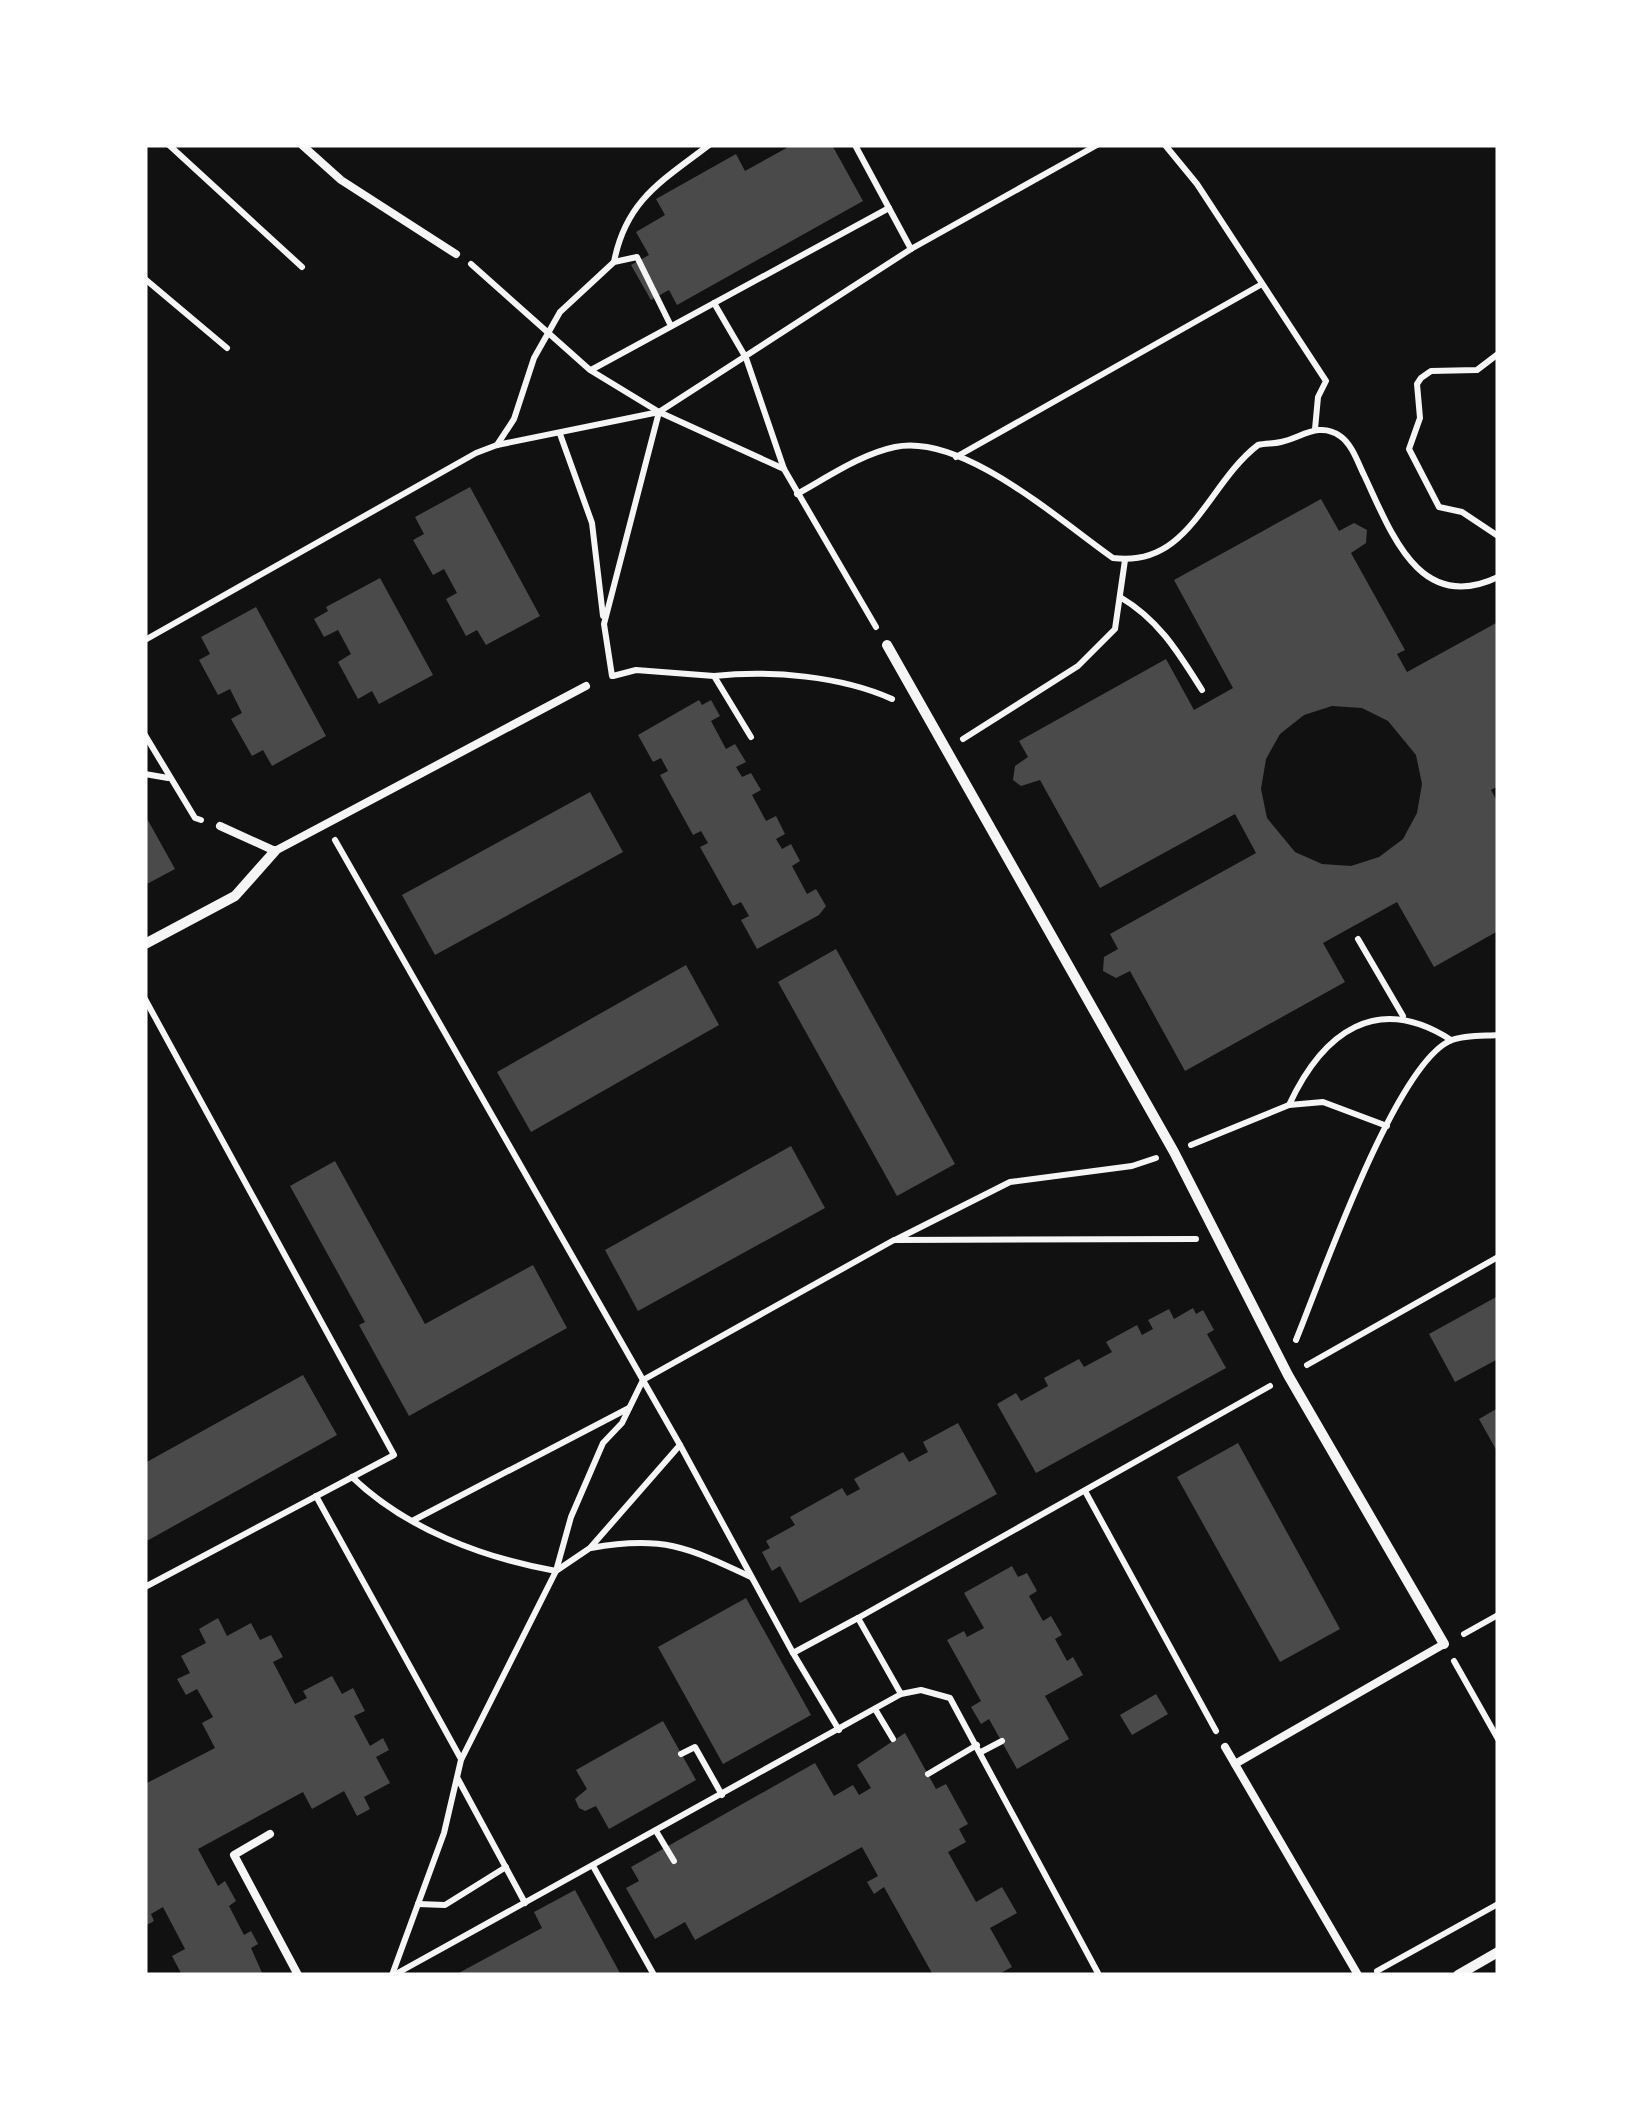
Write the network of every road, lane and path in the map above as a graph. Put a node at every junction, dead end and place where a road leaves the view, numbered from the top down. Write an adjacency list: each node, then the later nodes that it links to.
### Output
1 (169, 145): 11 (path)
2 (302, 145): 9 (lane)
3 (709, 145): 10 (path)
4 (855, 145): 7 (path)
5 (1096, 145): 8 (path)
6 (1164, 145): 13 (path)
7 (888, 208): 8 (path); 14 (path)
8 (911, 249): 19 (path)
9 (456, 254): 16 (path)
10 (614, 262): 15 (path); 16 (path)
11 (302, 266)
12 (145, 279): 17 (path)
13 (1262, 284): 22 (path); 25 (path)
14 (714, 303): 15 (path); 19 (path)
15 (671, 326): 20 (path)
16 (546, 335): 20 (path); 24 (path)
17 (228, 348)
18 (1498, 354): 28 (path)
19 (746, 358): 21 (path); 26 (path)
20 (590, 370): 21 (path)
21 (659, 412): 23 (path); 26 (path); 32 (path)
22 (1315, 429): 29 (path); 30 (path)
23 (560, 434): 24 (path); 32 (path)
24 (498, 445): 33 (path)
25 (956, 457): 27 (path); 29 (path)
26 (784, 469): 27 (path)
27 (797, 494): 34 (path)
28 (1498, 536)
29 (1126, 560): 31 (path)
30 (1498, 578)
31 (1120, 597): 38 (path); 42 (path)
32 (604, 624): 35 (path)
33 (145, 640)
34 (888, 645): 39 (street)
35 (612, 676): 36 (path); 37 (path)
36 (714, 676): 39 (path); 41 (path)
37 (586, 686): 46 (lane)
38 (1202, 690)
39 (926, 714): 42 (street)
40 (145, 735): 44 (path)
41 (751, 737)
42 (946, 750): 56 (street)
43 (145, 774): 44 (path)
44 (170, 778): 45 (path)
45 (220, 826): 47 (lane)
46 (326, 826): 47 (lane); 61 (path)
47 (275, 851): 49 (street)
48 (1358, 939): 51 (path)
49 (145, 944)
50 (145, 1000): 64 (path)
51 (1403, 1017): 53 (path); 54 (path)
52 (1498, 1035): 53 (path)
53 (1451, 1040): 55 (path)
54 (1290, 1105): 55 (path); 56 (path)
55 (1387, 1126): 60 (path)
56 (1174, 1152): 57 (street); 58 (path)
57 (1217, 1239): 58 (path); 60 (street)
58 (894, 1240): 61 (path)
59 (1498, 1257): 60 (path)
60 (1286, 1372): 65 (path); 74 (street)
61 (643, 1380): 62 (path); 63 (path)
62 (630, 1408): 67 (path); 69 (path)
63 (680, 1445): 68 (path); 70 (path)
64 (352, 1477): 66 (path); 67 (path)
65 (1084, 1491): 73 (path); 82 (path)
66 (316, 1496): 71 (path); 85 (path)
67 (413, 1521): 69 (path)
68 (590, 1548): 69 (path); 70 (path)
69 (556, 1571): 85 (path)
70 (753, 1578): 75 (path)
71 (145, 1586)
72 (1498, 1615): 74 (path)
73 (858, 1618): 75 (path); 76 (path)
74 (1444, 1644): 80 (path); 86 (lane)
75 (792, 1653): 78 (path)
76 (901, 1694): 77 (path); 83 (path)
77 (874, 1709): 78 (path); 79 (path)
78 (839, 1730): 89 (path)
79 (893, 1739)
80 (1498, 1739)
81 (1002, 1741): 83 (path)
82 (1225, 1747): 86 (lane)
83 (979, 1748): 87 (path); 102 (path)
84 (681, 1754): 89 (path)
85 (461, 1760): 88 (path)
86 (1235, 1764): 103 (lane)
87 (928, 1774)
88 (458, 1778): 94 (path); 96 (path)
89 (722, 1794): 90 (path)
90 (656, 1831): 92 (path); 93 (path)
91 (270, 1834): 99 (lane)
92 (674, 1861)
93 (593, 1866): 95 (path); 101 (path)
94 (506, 1867): 95 (path); 96 (path)
95 (525, 1903): 100 (path)
96 (418, 1904): 100 (path)
97 (1498, 1904): 104 (path)
98 (1498, 1952): 105 (street)
99 (298, 1975)
100 (393, 1975)
101 (654, 1975)
102 (1099, 1975)
103 (1358, 1975)
104 (1370, 1975)
105 (1458, 1975)

